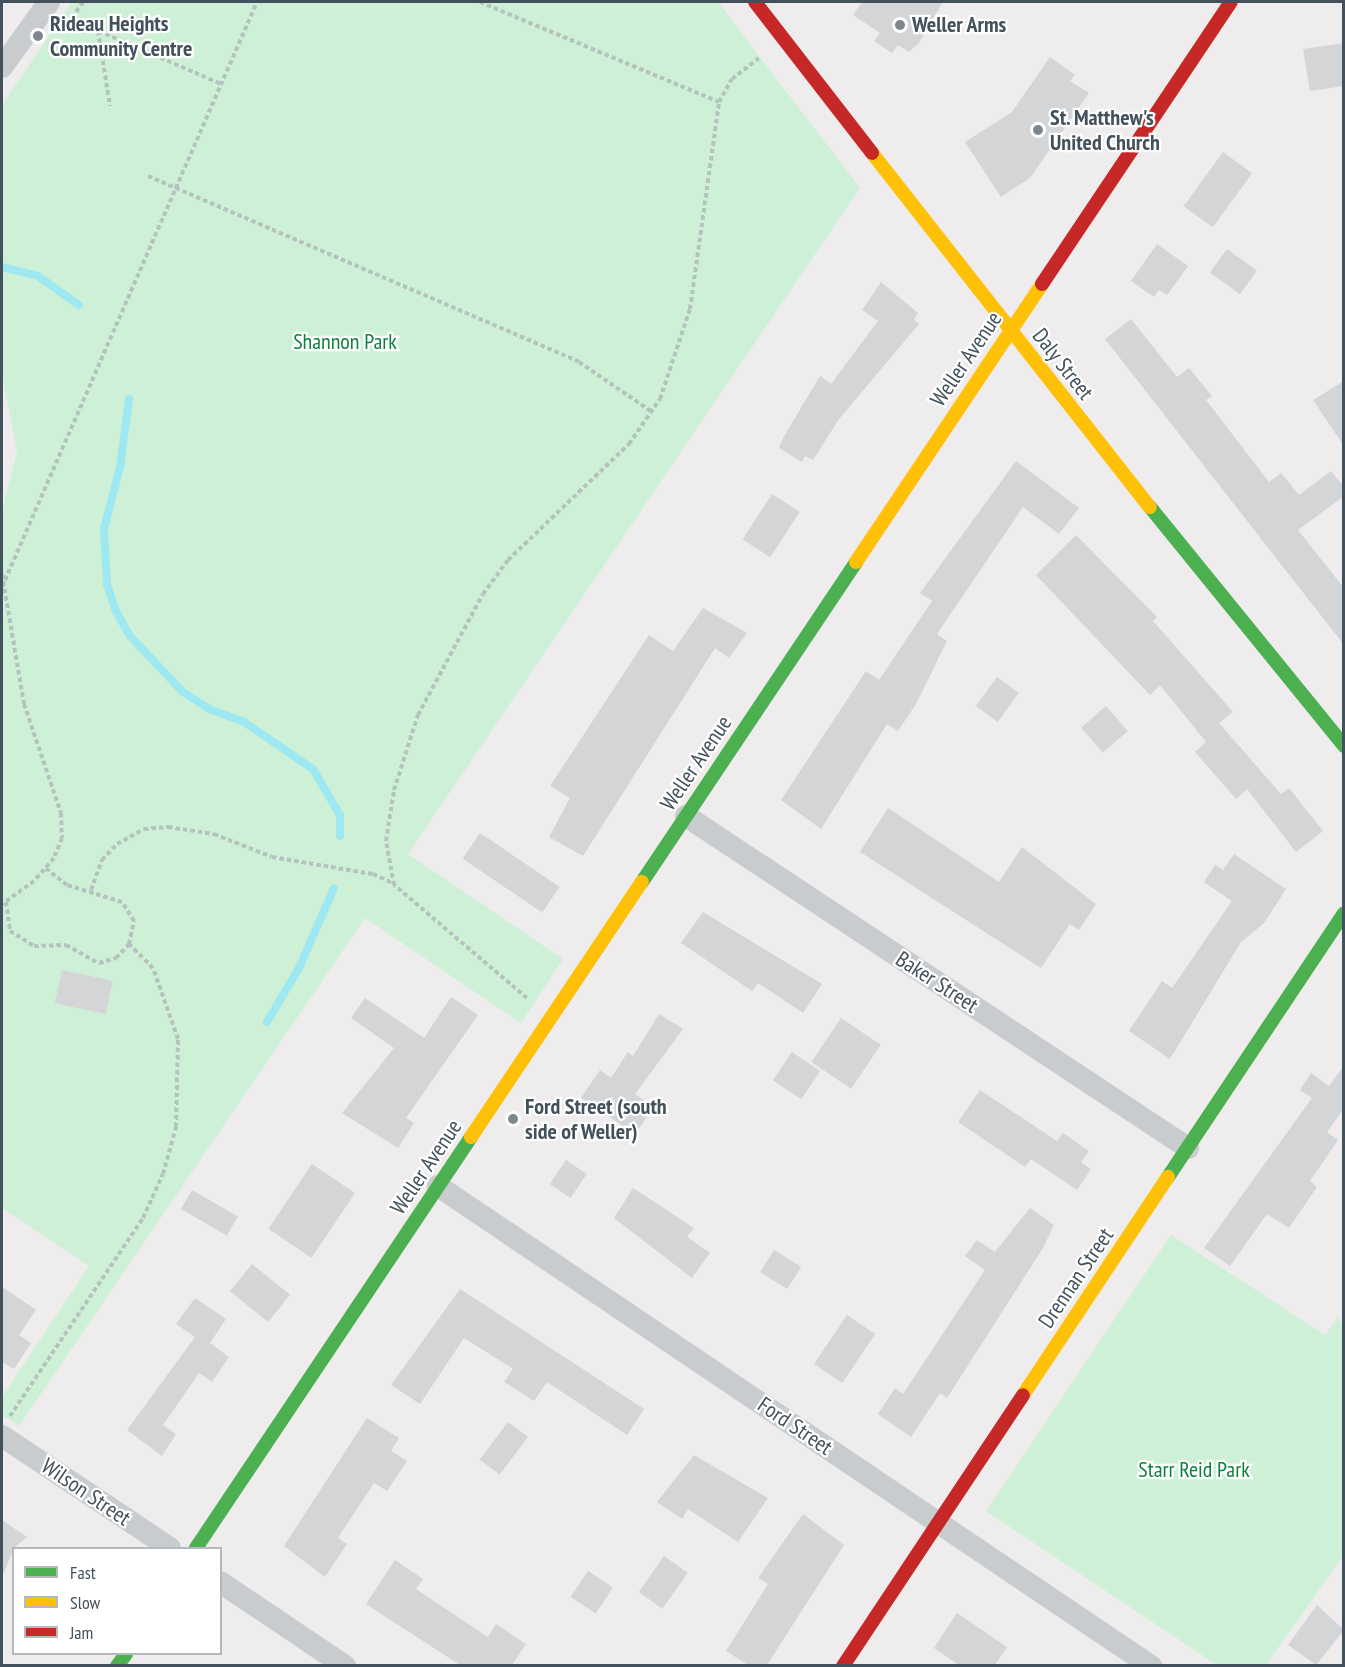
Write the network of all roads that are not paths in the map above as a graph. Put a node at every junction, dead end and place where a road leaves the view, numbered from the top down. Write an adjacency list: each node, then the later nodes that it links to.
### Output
1 (49, 2): 4 (street)
2 (755, 2): 5 (street, Daly Street)
3 (1231, 2): 5 (street, Weller Avenue)
4 (2, 67)
5 (1011, 330): 6 (street, Daly Street); 7 (street, Weller Avenue)
6 (1344, 746)
7 (686, 816): 9 (street, Baker Street); 10 (street, Weller Avenue)
8 (1344, 913): 9 (street, Drennan Street)
9 (1188, 1148): 12 (street, Drennan Street)
10 (438, 1186): 12 (street, Ford Street); 14 (street, Weller Avenue)
11 (5, 1428): 13 (street, Wilson Street)
12 (938, 1523): 17 (street, Drennan Street); 18 (street, Ford Street)
13 (169, 1547)
14 (197, 1547)
15 (222, 1583): 16 (street)
16 (345, 1665)
17 (843, 1665)
18 (1151, 1665)

